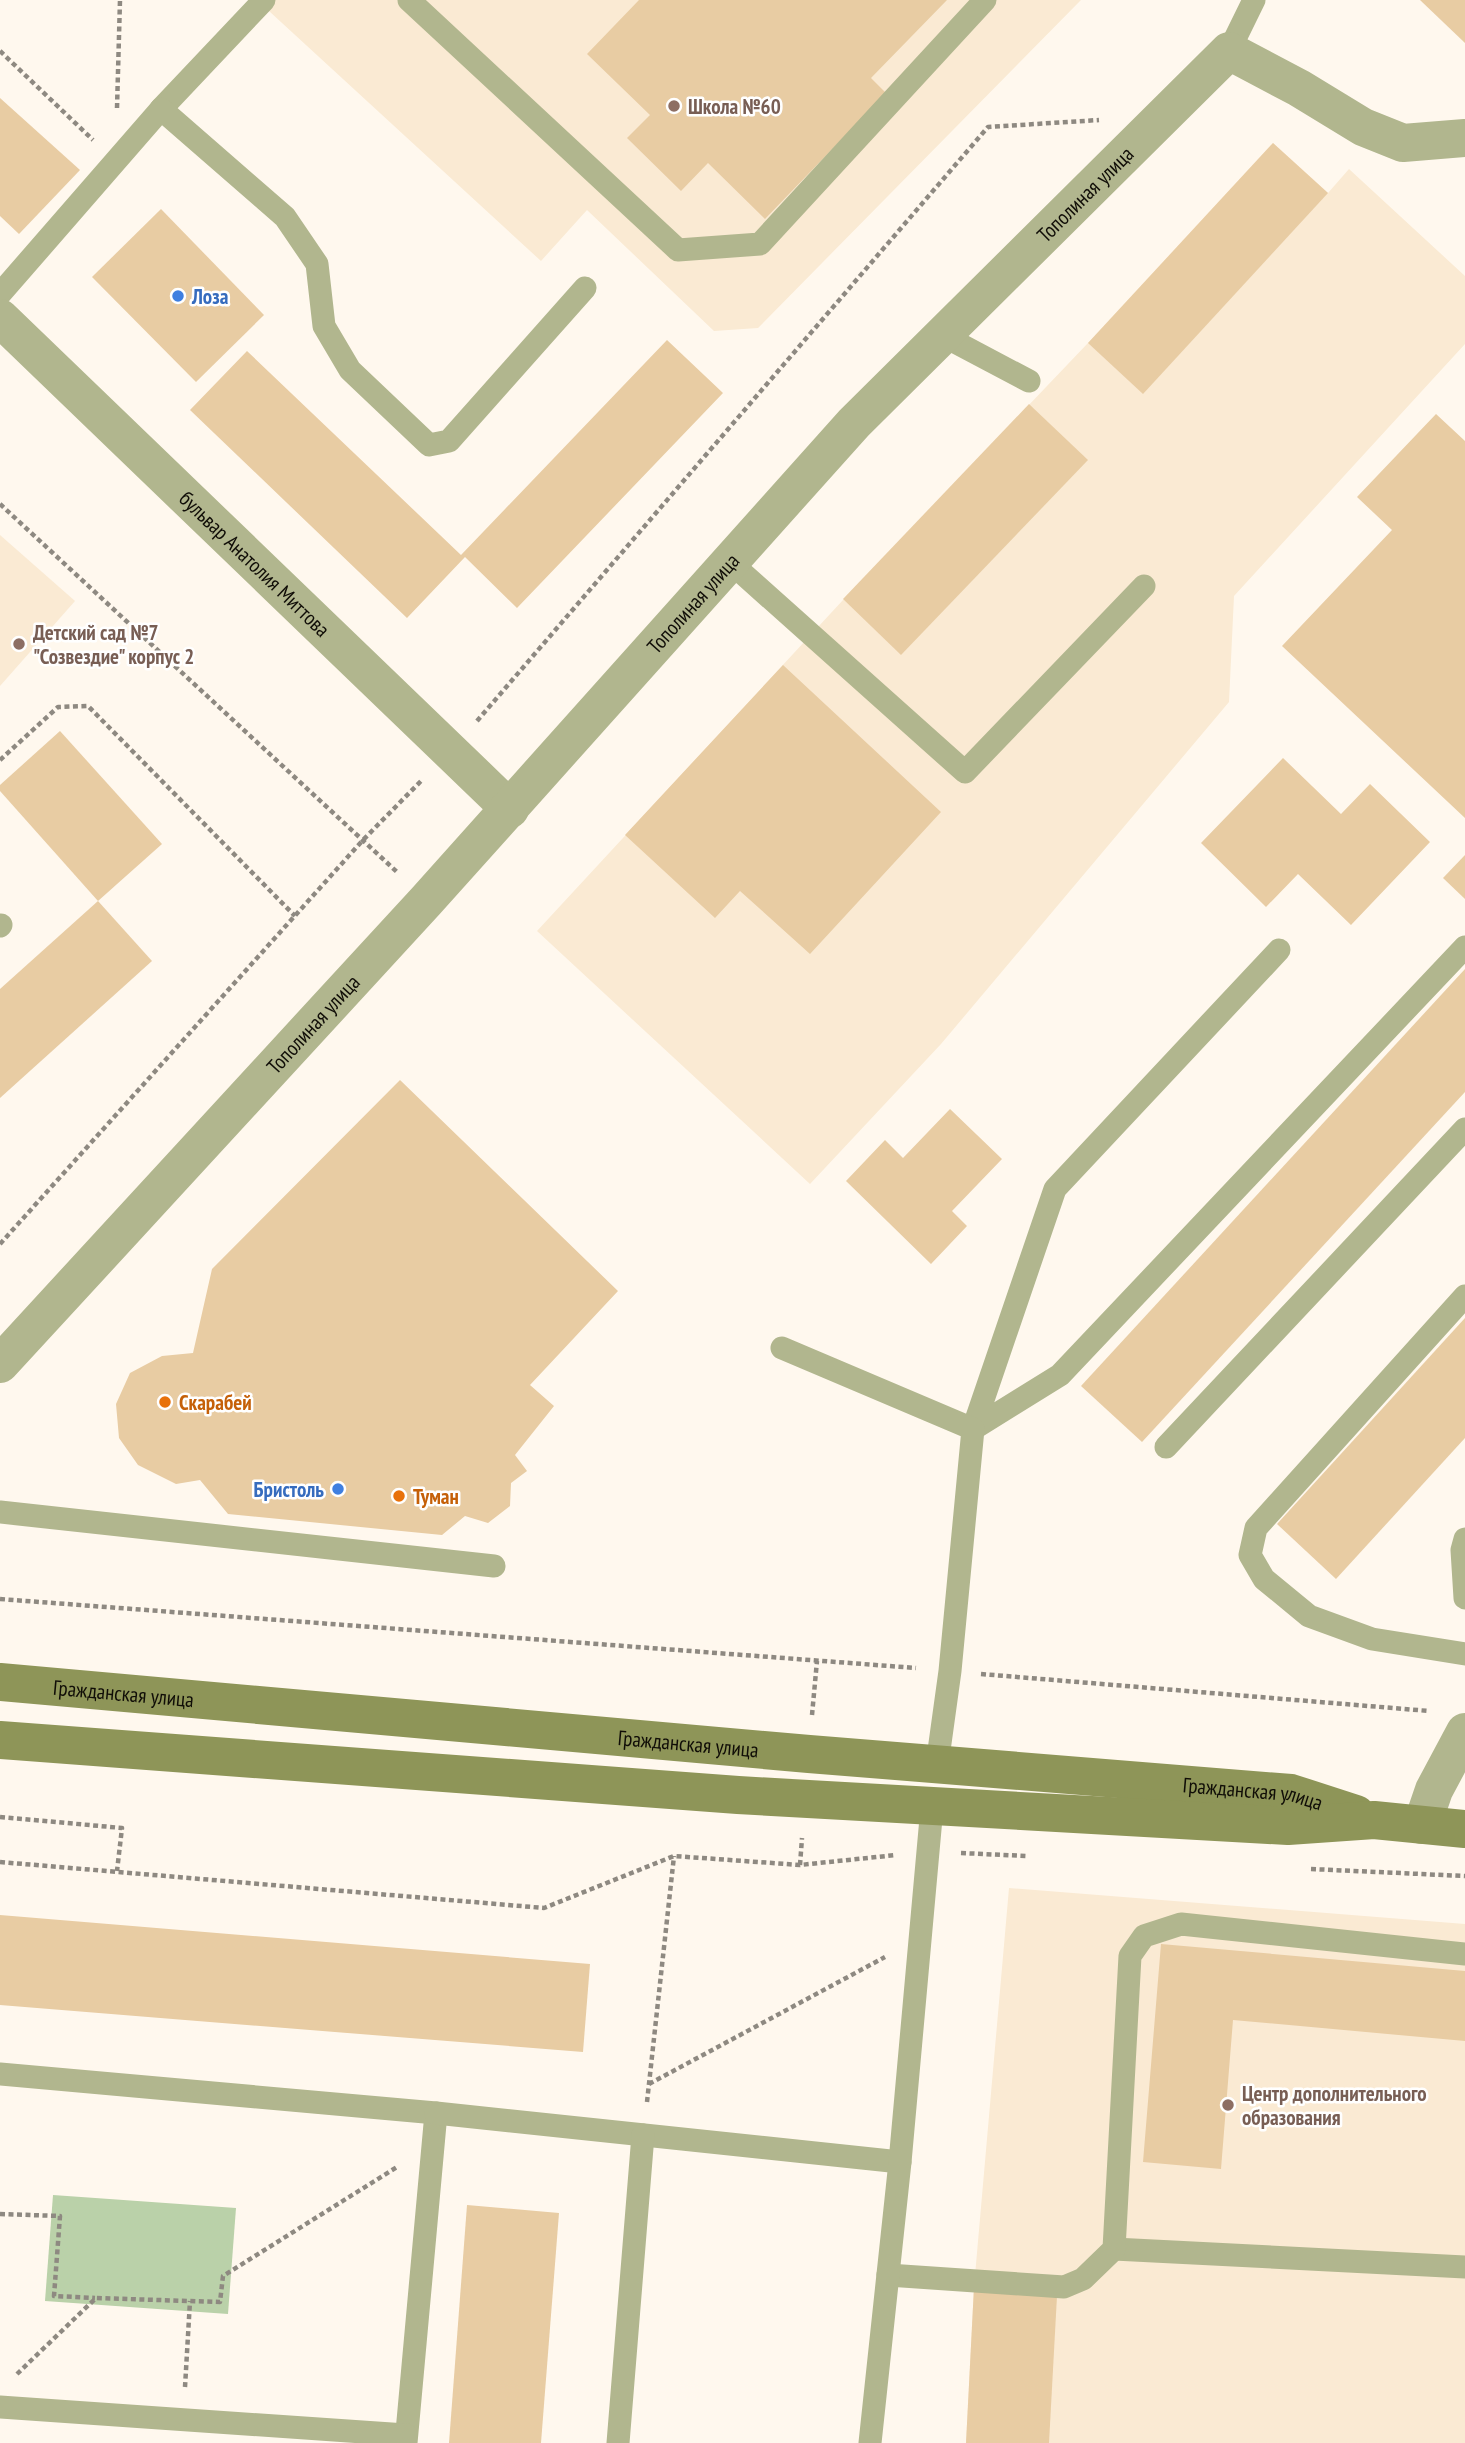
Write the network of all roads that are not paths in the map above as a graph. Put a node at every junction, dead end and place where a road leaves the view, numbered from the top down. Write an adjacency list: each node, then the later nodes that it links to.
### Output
1 (264, 0): 6 (lane)
2 (409, 0): 3 (lane)
3 (985, 0)
4 (1254, 0): 5 (lane)
5 (1228, 51): 7 (street); 11 (street, Тополиная улица)
6 (161, 109): 8 (lane); 9 (lane)
7 (1465, 138)
8 (585, 288)
9 (0, 293)
10 (0, 318): 15 (street, бульвар Анатолия Миттова)
11 (942, 335): 12 (lane); 13 (street, Тополиная улица)
12 (1029, 381)
13 (731, 563): 14 (lane); 15 (street, Тополиная улица)
14 (1144, 586)
15 (510, 809): 21 (street, Тополиная улица)
16 (1465, 947): 22 (lane)
17 (1279, 950): 22 (lane)
18 (1465, 1129): 23 (lane)
19 (1465, 1296): 28 (lane)
20 (782, 1348): 22 (lane)
21 (0, 1364)
22 (973, 1429): 32 (lane)
23 (1166, 1447)
24 (0, 1512): 26 (lane)
25 (1465, 1539): 27 (lane)
26 (494, 1566)
27 (1465, 1598)
28 (1465, 1654)
29 (0, 1682): 32 (street, Гражданская улица)
30 (1451, 1721): 35 (street)
31 (0, 1740): 33 (street, Гражданская улица)
32 (937, 1765): 34 (street, Гражданская улица)
33 (932, 1807): 34 (street, Гражданская улица); 41 (lane)
34 (1374, 1820): 35 (street, Гражданская улица)
35 (1422, 1825): 36 (street, Гражданская улица)
36 (1465, 1829)
37 (1465, 1954): 42 (lane)
38 (0, 2074): 39 (lane)
39 (436, 2113): 40 (lane); 46 (lane)
40 (643, 2135): 41 (lane); 47 (lane)
41 (900, 2162): 44 (lane)
42 (1114, 2249): 43 (lane); 44 (lane)
43 (1465, 2267)
44 (888, 2275): 48 (lane)
45 (0, 2407): 46 (lane)
46 (406, 2439)
47 (618, 2443)
48 (870, 2443)

